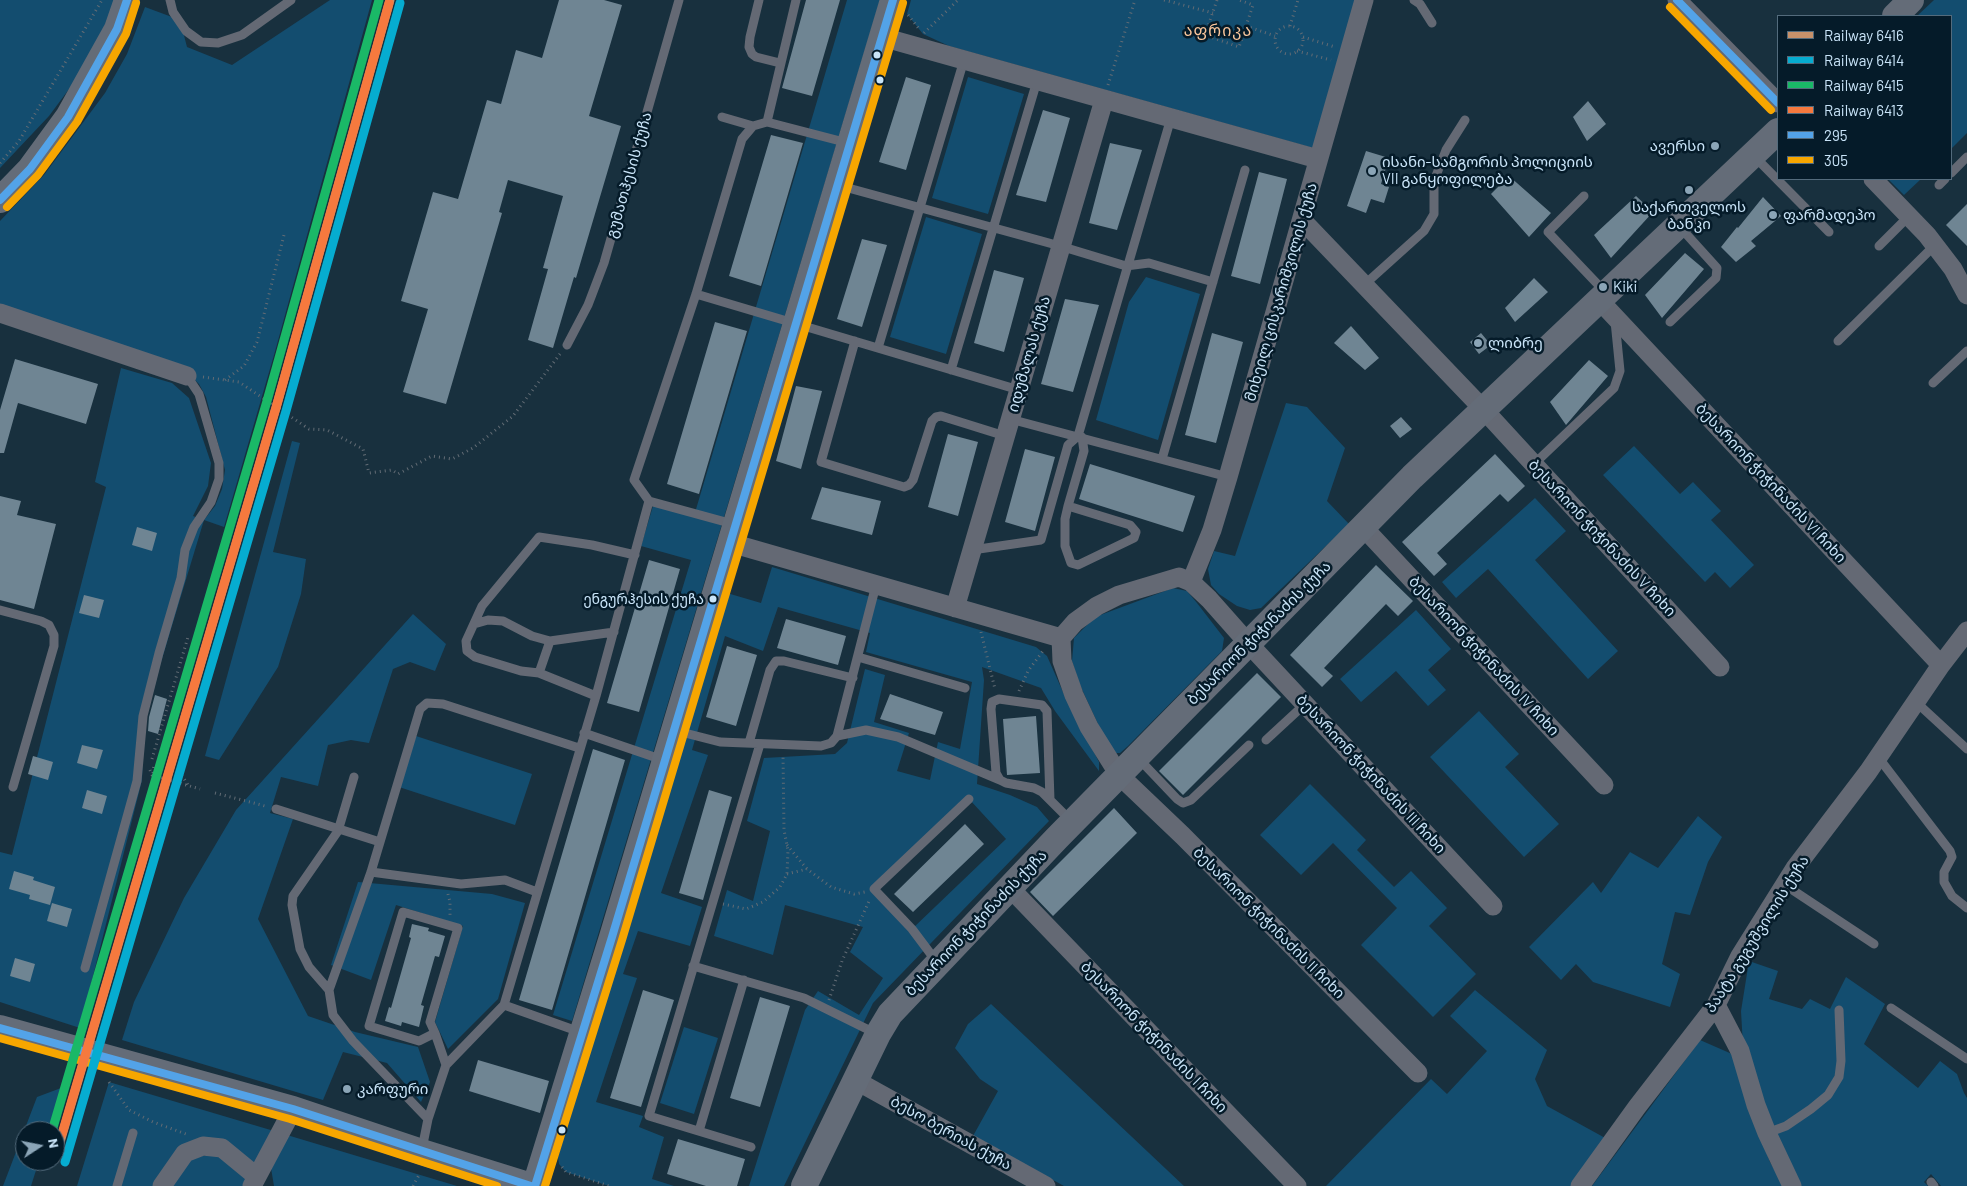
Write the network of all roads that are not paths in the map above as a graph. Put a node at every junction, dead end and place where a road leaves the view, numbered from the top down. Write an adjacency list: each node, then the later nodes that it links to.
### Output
1 (127, 0): 37 (street)
2 (170, 0): 3 (lane)
3 (291, 0)
4 (679, 0): 58 (lane, გუმათჰესის ქუჩა)
5 (759, 0): 16 (lane)
6 (796, 0): 16 (lane)
7 (1364, 0): 29 (street, მიხეილ ცისკარიშვილის ქუჩა)
8 (1414, 0): 13 (lane)
9 (1677, 0): 19 (street)
10 (1911, 0): 12 (street)
11 (900, 7): 14 (street)
12 (1896, 15)
13 (1432, 23)
14 (882, 37): 15 (street); 26 (street)
15 (964, 60): 17 (street); 38 (lane)
16 (780, 63): 23 (lane)
17 (1037, 80): 18 (street); 42 (lane)
18 (1104, 100): 21 (street); 45 (street, იდუმალას ქუჩა)
19 (1777, 102)
20 (722, 117): 24 (lane)
21 (1171, 118): 29 (street); 47 (lane)
22 (1465, 120): 49 (lane)
23 (767, 122): 24 (lane); 26 (lane)
24 (753, 126): 50 (lane)
25 (1777, 132): 27 (street, ბესარიონ ჭიჭინაძის ქუჩა)
26 (850, 144): 35 (street)
27 (1753, 155): 32 (lane); 41 (street, ბესარიონ ჭიჭინაძის ქუჩა)
28 (1967, 157): 31 (lane)
29 (1318, 159): 40 (street, მიხეილ ცისკარიშვილის ქუჩა)
30 (1245, 170): 48 (lane)
31 (1952, 172)
32 (1777, 179)
33 (1778, 180): 43 (lane)
34 (1874, 180): 39 (street)
35 (838, 185): 38 (lane); 55 (street)
36 (1584, 196): 52 (lane)
37 (0, 200)
38 (920, 208): 42 (lane); 59 (lane)
39 (1909, 216): 44 (street); 46 (lane)
40 (1302, 220): 49 (street, ბესარიონ ჭიჭინაძის V ჩიხი); 70 (street, მიხეილ ცისკარიშვილის ქუჩა)
41 (1679, 226): 52 (street, ბესარიონ ჭიჭინაძის ქუჩა); 54 (lane)
42 (993, 228): 45 (lane); 61 (lane)
43 (1829, 232)
44 (1935, 244): 51 (street); 57 (lane)
45 (1060, 246): 47 (lane); 64 (street, იდუმალას ქუჩა)
46 (1879, 246)
47 (1128, 266): 48 (lane); 67 (lane)
48 (1213, 282): 68 (lane)
49 (1364, 284): 65 (street, ბესარიონ ჭიჭინაძის V ჩიხი)
50 (696, 294): 55 (lane); 71 (lane)
51 (1967, 295)
52 (1607, 304): 65 (street, ბესარიონ ჭიჭინაძის ქუჩა); 69 (lane); 88 (street, ბესარიონ ჭიჭინაძის VI ჩიხი)
53 (0, 313): 62 (street)
54 (1670, 322)
55 (796, 323): 56 (lane); 74 (street)
56 (855, 341): 59 (lane); 66 (lane)
57 (1838, 341)
58 (567, 345)
59 (878, 348): 61 (lane)
60 (1967, 351): 63 (lane)
61 (951, 370): 64 (lane)
62 (187, 376): 127 (lane)
63 (1933, 382)
64 (1019, 390): 66 (street, იდუმალას ქუჩა)
65 (1484, 410): 69 (street, ბესარიონ ჭიჭინაძის V ჩიხი); 73 (street, ბესარიონ ჭიჭინაძის ქუჩა)
66 (1008, 428): 67 (lane); 75 (street, იდუმალას ქუჩა)
67 (1080, 437): 68 (lane); 72 (lane); 75 (lane)
68 (1162, 459): 70 (lane)
69 (1534, 464): 89 (street, ბესარიონ ჭიჭინაძის V ჩიხი)
70 (1228, 477): 77 (street, მიხეილ ცისკარიშვილის ქუჩა)
71 (649, 501): 74 (lane); 76 (lane)
72 (1068, 506): 72 (lane)
73 (1363, 527): 86 (street, ბესარიონ ჭიჭინაძის ქუჩა); 110 (street, ბესარიონ ჭიჭინაძის IV ჩიხი)
74 (733, 534): 78 (street); 96 (street)
75 (972, 550): 79 (street, იდუმალას ქუჩა)
76 (635, 555): 81 (lane); 83 (lane)
77 (1191, 582): 84 (street); 86 (street)
78 (876, 585): 79 (street); 87 (lane)
79 (955, 608): 84 (street)
80 (0, 610): 111 (lane)
81 (474, 624): 85 (lane); 90 (lane)
82 (1967, 631): 88 (street, პაატა გუგუშვილის ქუჩა)
83 (614, 632): 85 (lane); 93 (lane)
84 (1061, 638): 107 (street)
85 (550, 641): 90 (lane)
86 (1248, 643): 95 (street, ბესარიონ ჭიჭინაძის III ჩიხი); 107 (street, ბესარიონ ჭიჭინაძის ქუჩა)
87 (858, 658): 91 (lane); 92 (lane)
88 (1941, 665): 94 (street, პაატა გუგუშვილის ქუჩა)
89 (1720, 667)
90 (539, 673): 93 (lane)
91 (852, 678): 98 (lane); 100 (lane)
92 (965, 688)
93 (596, 696): 97 (lane)
94 (1916, 702): 104 (lane); 105 (street, პაატა გუგუშვილის ქუჩა)
95 (1305, 704): 99 (lane); 122 (street, ბესარიონ ჭიჭინაძის III ჩიხი)
96 (674, 730): 100 (lane); 106 (street)
97 (584, 733): 103 (lane); 106 (lane)
98 (838, 736): 101 (lane); 109 (lane)
99 (1266, 740)
100 (749, 743): 101 (lane)
101 (760, 744): 126 (lane)
102 (1249, 746): 107 (lane)
103 (580, 748): 117 (lane); 121 (lane)
104 (1967, 749)
105 (1878, 758): 119 (street, პაატა გუგუშვილის ქუჩა); 123 (lane)
106 (665, 760): 135 (street)
107 (1128, 766): 115 (street, ბესარიონ ჭიჭინაძის ქუჩა); 140 (street, ბესარიონ ჭიჭინაძის II ჩიხი)
108 (354, 777): 116 (lane)
109 (1000, 780): 113 (lane); 113 (lane)
110 (1604, 785)
111 (13, 787)
112 (968, 799): 125 (lane)
113 (1050, 800): 115 (lane)
114 (276, 809): 116 (lane)
115 (1072, 822): 120 (street, ბესარიონ ჭიჭინაძის ქუჩა)
116 (339, 829): 117 (lane); 129 (lane)
117 (380, 842): 118 (lane)
118 (371, 872): 121 (lane); 129 (lane)
119 (1785, 885): 124 (lane); 131 (street, პაატა გუგუშვილის ქუჩა)
120 (1010, 888): 125 (street, ბესარიონ ჭიჭინაძის ქუჩა); 155 (street, ბესარიონ ჭიჭინაძის I ჩიხი)
121 (537, 892): 130 (lane)
122 (1493, 906)
123 (1967, 908)
124 (1874, 944)
125 (937, 964): 137 (street, ბესარიონ ჭიჭინაძის ქუჩა)
126 (694, 966): 128 (lane); 144 (lane)
127 (85, 968)
128 (744, 980): 137 (lane); 144 (lane)
129 (329, 990): 143 (lane)
130 (504, 1005): 135 (lane); 139 (lane)
131 (1716, 1005): 146 (street); 156 (street, პაატა გუგუშვილის ქუჩა)
132 (1891, 1008): 138 (lane)
133 (1839, 1010): 146 (lane)
134 (0, 1028): 142 (street)
135 (582, 1032): 152 (street)
136 (434, 1033): 136 (lane); 139 (lane)
137 (878, 1034): 141 (street, ბესარიონ ჭიჭინაძის ქუჩა)
138 (1967, 1060)
139 (446, 1065): 143 (lane)
140 (1418, 1073)
141 (855, 1080): 153 (street, ბესარიონ ჭიჭინაძის ქუჩა); 154 (street, ბესო ბერიას ქუჩა)
142 (293, 1109): 148 (street); 149 (street)
143 (428, 1119): 148 (lane)
144 (699, 1131): 147 (lane)
145 (132, 1133): 150 (lane)
146 (1767, 1133): 157 (street)
147 (751, 1147)
148 (421, 1163): 152 (street)
149 (254, 1181): 151 (street)
150 (117, 1186)
151 (162, 1186)
152 (533, 1186)
153 (804, 1186)
154 (1046, 1186)
155 (1298, 1186)
156 (1580, 1186)
157 (1792, 1186)

